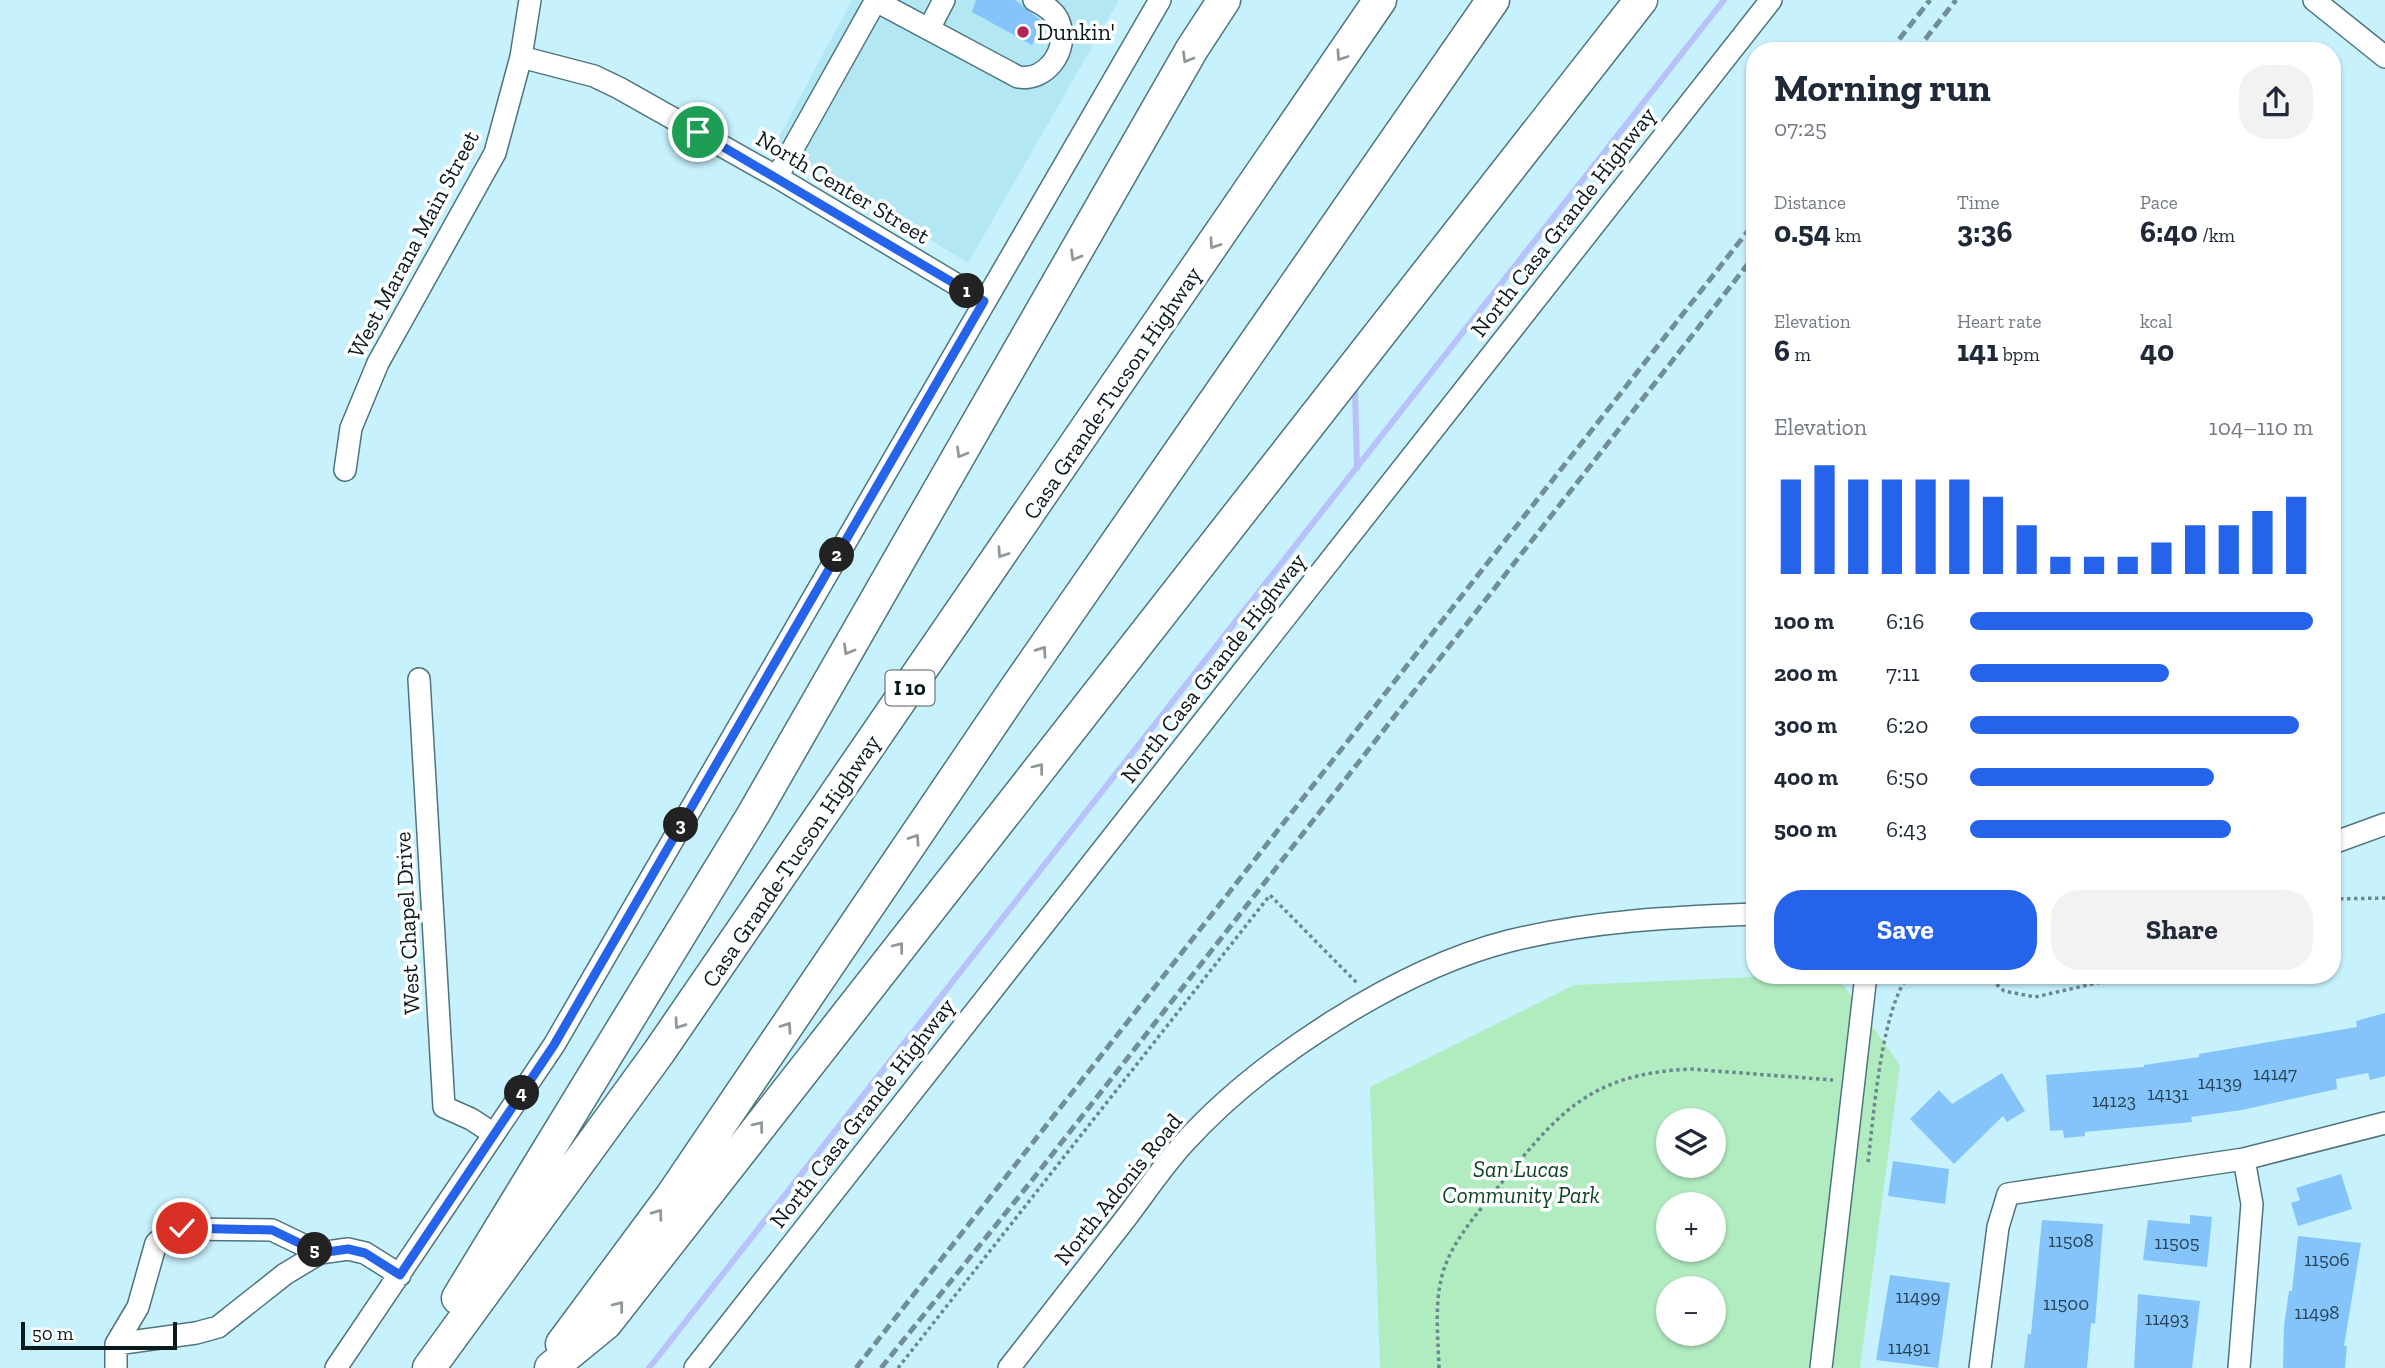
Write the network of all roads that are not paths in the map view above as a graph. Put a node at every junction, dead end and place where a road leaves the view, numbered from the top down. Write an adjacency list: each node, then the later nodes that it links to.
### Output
1 (530, 0): 13 (street, West Marana Main Street)
2 (876, 0): 12 (street); 15 (street)
3 (944, 0): 12 (street)
4 (1034, 0): 12 (street)
5 (1160, 0): 16 (street)
6 (1224, 0): 31 (highway, one-way to 31)
7 (1380, 0): 32 (highway, Casa Grande-Tucson Highway / I 10, one-way to 32)
8 (1493, 0): 33 (highway, one-way to 8)
9 (1641, 0): 34 (highway, one-way to 9)
10 (1772, 0): 35 (street, North Casa Grande Highway)
11 (2314, 0): 14 (street)
12 (929, 29)
13 (521, 57): 15 (street, North Center Street); 17 (street, West Marana Main Street)
14 (2385, 57)
15 (777, 177): 16 (street, North Center Street)
16 (984, 301): 24 (street)
17 (345, 470)
18 (419, 679): 24 (street, West Chapel Drive)
19 (2385, 824): 20 (street)
20 (2341, 840)
21 (1746, 915): 36 (street, North Adonis Road)
22 (1865, 984): 37 (street)
23 (2385, 1123): 25 (street)
24 (494, 1134): 27 (street)
25 (2244, 1159): 38 (street); 39 (street)
26 (320, 1253): 27 (street); 28 (street); 28 (street)
27 (400, 1275): 30 (street)
28 (116, 1344): 29 (street)
29 (116, 1368)
30 (336, 1368)
31 (416, 1368)
32 (429, 1368)
33 (545, 1368)
34 (551, 1368)
35 (695, 1368)
36 (1009, 1368)
37 (1821, 1368)
38 (1980, 1368)
39 (2239, 1368)

